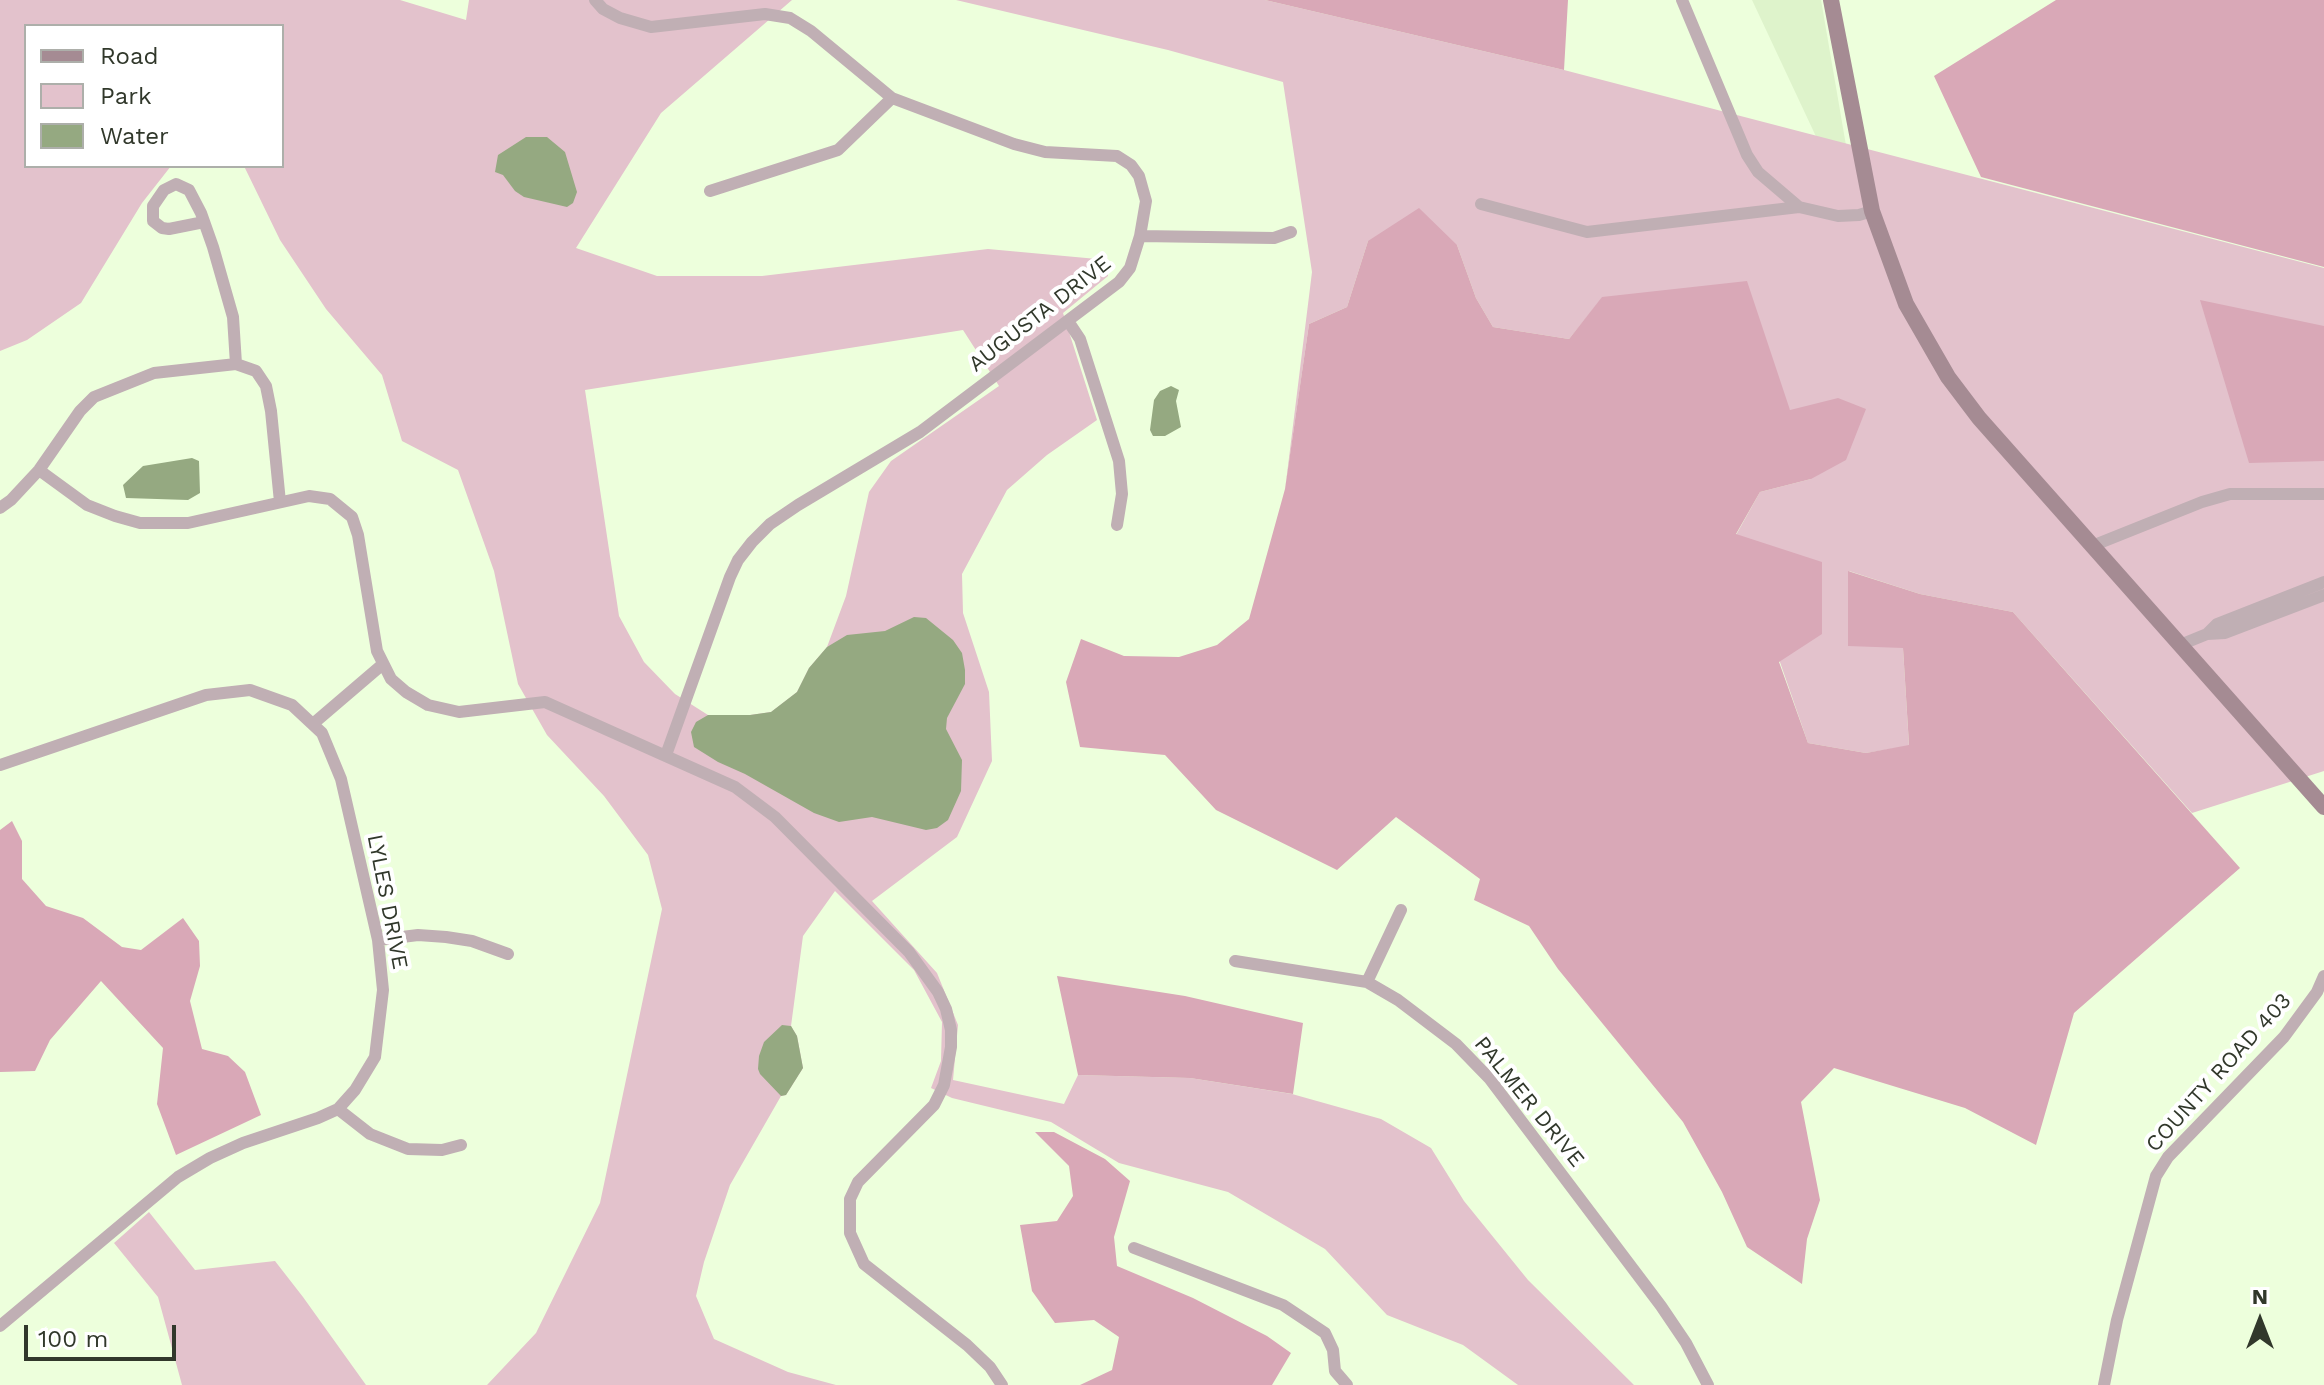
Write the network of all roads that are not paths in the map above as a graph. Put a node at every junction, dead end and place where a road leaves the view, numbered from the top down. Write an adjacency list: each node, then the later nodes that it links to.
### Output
1 (595, 0): 4 (street, AUGUSTA DRIVE)
2 (1682, 0): 7 (street)
3 (1831, 0): 8 (main road)
4 (892, 98): 5 (street); 11 (street, AUGUSTA DRIVE)
5 (710, 191)
6 (1481, 204): 7 (street)
7 (1799, 207): 8 (street)
8 (1872, 211): 19 (main road)
9 (204, 222): 9 (street); 13 (street)
10 (1291, 232): 11 (street)
11 (1140, 236): 12 (street, AUGUSTA DRIVE)
12 (1068, 321): 18 (street); 26 (street, AUGUSTA DRIVE)
13 (236, 364): 14 (street); 16 (street)
14 (39, 470): 16 (street); 17 (street)
15 (2324, 494): 19 (street)
16 (280, 502): 24 (street)
17 (0, 508)
18 (1117, 525)
19 (2092, 546): 23 (main road)
20 (2324, 582): 22 (street)
21 (2324, 595): 22 (street)
22 (2207, 634): 23 (street)
23 (2180, 645): 28 (main road)
24 (383, 664): 25 (street); 26 (street)
25 (314, 723): 27 (street, LYLES DRIVE); 30 (street, LYLES DRIVE)
26 (666, 755): 39 (street)
27 (0, 765)
28 (2324, 807)
29 (1401, 910): 34 (street)
30 (378, 940): 31 (street); 35 (street, LYLES DRIVE)
31 (508, 954)
32 (1235, 961): 34 (street, PALMER DRIVE)
33 (2324, 976): 42 (street, COUNTY ROAD 403)
34 (1367, 982): 41 (street, PALMER DRIVE)
35 (338, 1109): 36 (street); 38 (street)
36 (461, 1145)
37 (1134, 1248): 40 (street)
38 (0, 1326)
39 (1002, 1385)
40 (1347, 1385)
41 (1708, 1385)
42 (2104, 1385)

